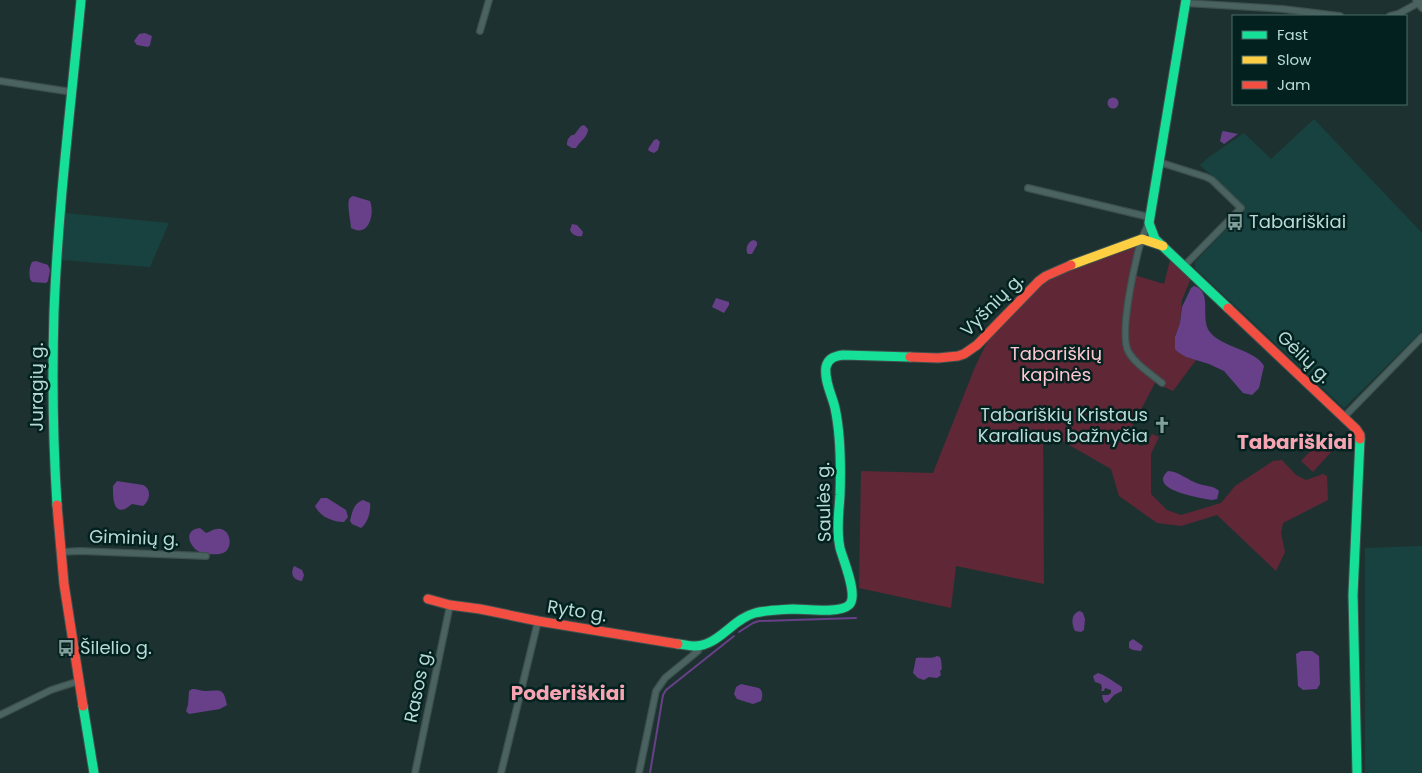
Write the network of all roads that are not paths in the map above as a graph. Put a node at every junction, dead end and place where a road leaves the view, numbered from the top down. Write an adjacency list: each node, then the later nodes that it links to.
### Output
1 (81, 0): 9 (street, Juragių g.)
2 (488, 0): 7 (street)
3 (1185, 2): 5 (street); 10 (street)
4 (1420, 3): 6 (street)
5 (1332, 15)
6 (1394, 15)
7 (480, 32)
8 (0, 81): 9 (street)
9 (72, 92): 20 (street, Juragių g.)
10 (1159, 162): 12 (street); 15 (street)
11 (1028, 188): 12 (street)
12 (1149, 220): 13 (street); 14 (street, Gėlių g.)
13 (1142, 240): 14 (street); 17 (street, Vyšnių g.); 18 (street)
14 (1163, 246): 15 (street, Gėlių g.)
15 (1184, 266): 19 (street, Gėlių g.)
16 (1422, 337): 19 (street)
17 (829, 360): 25 (street, Saulės g.)
18 (1162, 383)
19 (1344, 417): 32 (street, Gėlių g.)
20 (61, 552): 21 (street, Giminių g.); 26 (street, Juragių g.)
21 (206, 556)
22 (428, 599): 23 (street, Ryto g.)
23 (450, 605): 24 (street, Ryto g.); 29 (street, Rasos g.)
24 (538, 621): 25 (street, Ryto g.); 30 (street)
25 (700, 646): 31 (street, Saulės g.)
26 (79, 681): 27 (street); 28 (street, Juragių g.)
27 (0, 715)
28 (94, 773)
29 (415, 773)
30 (501, 773)
31 (640, 773)
32 (1357, 773)

